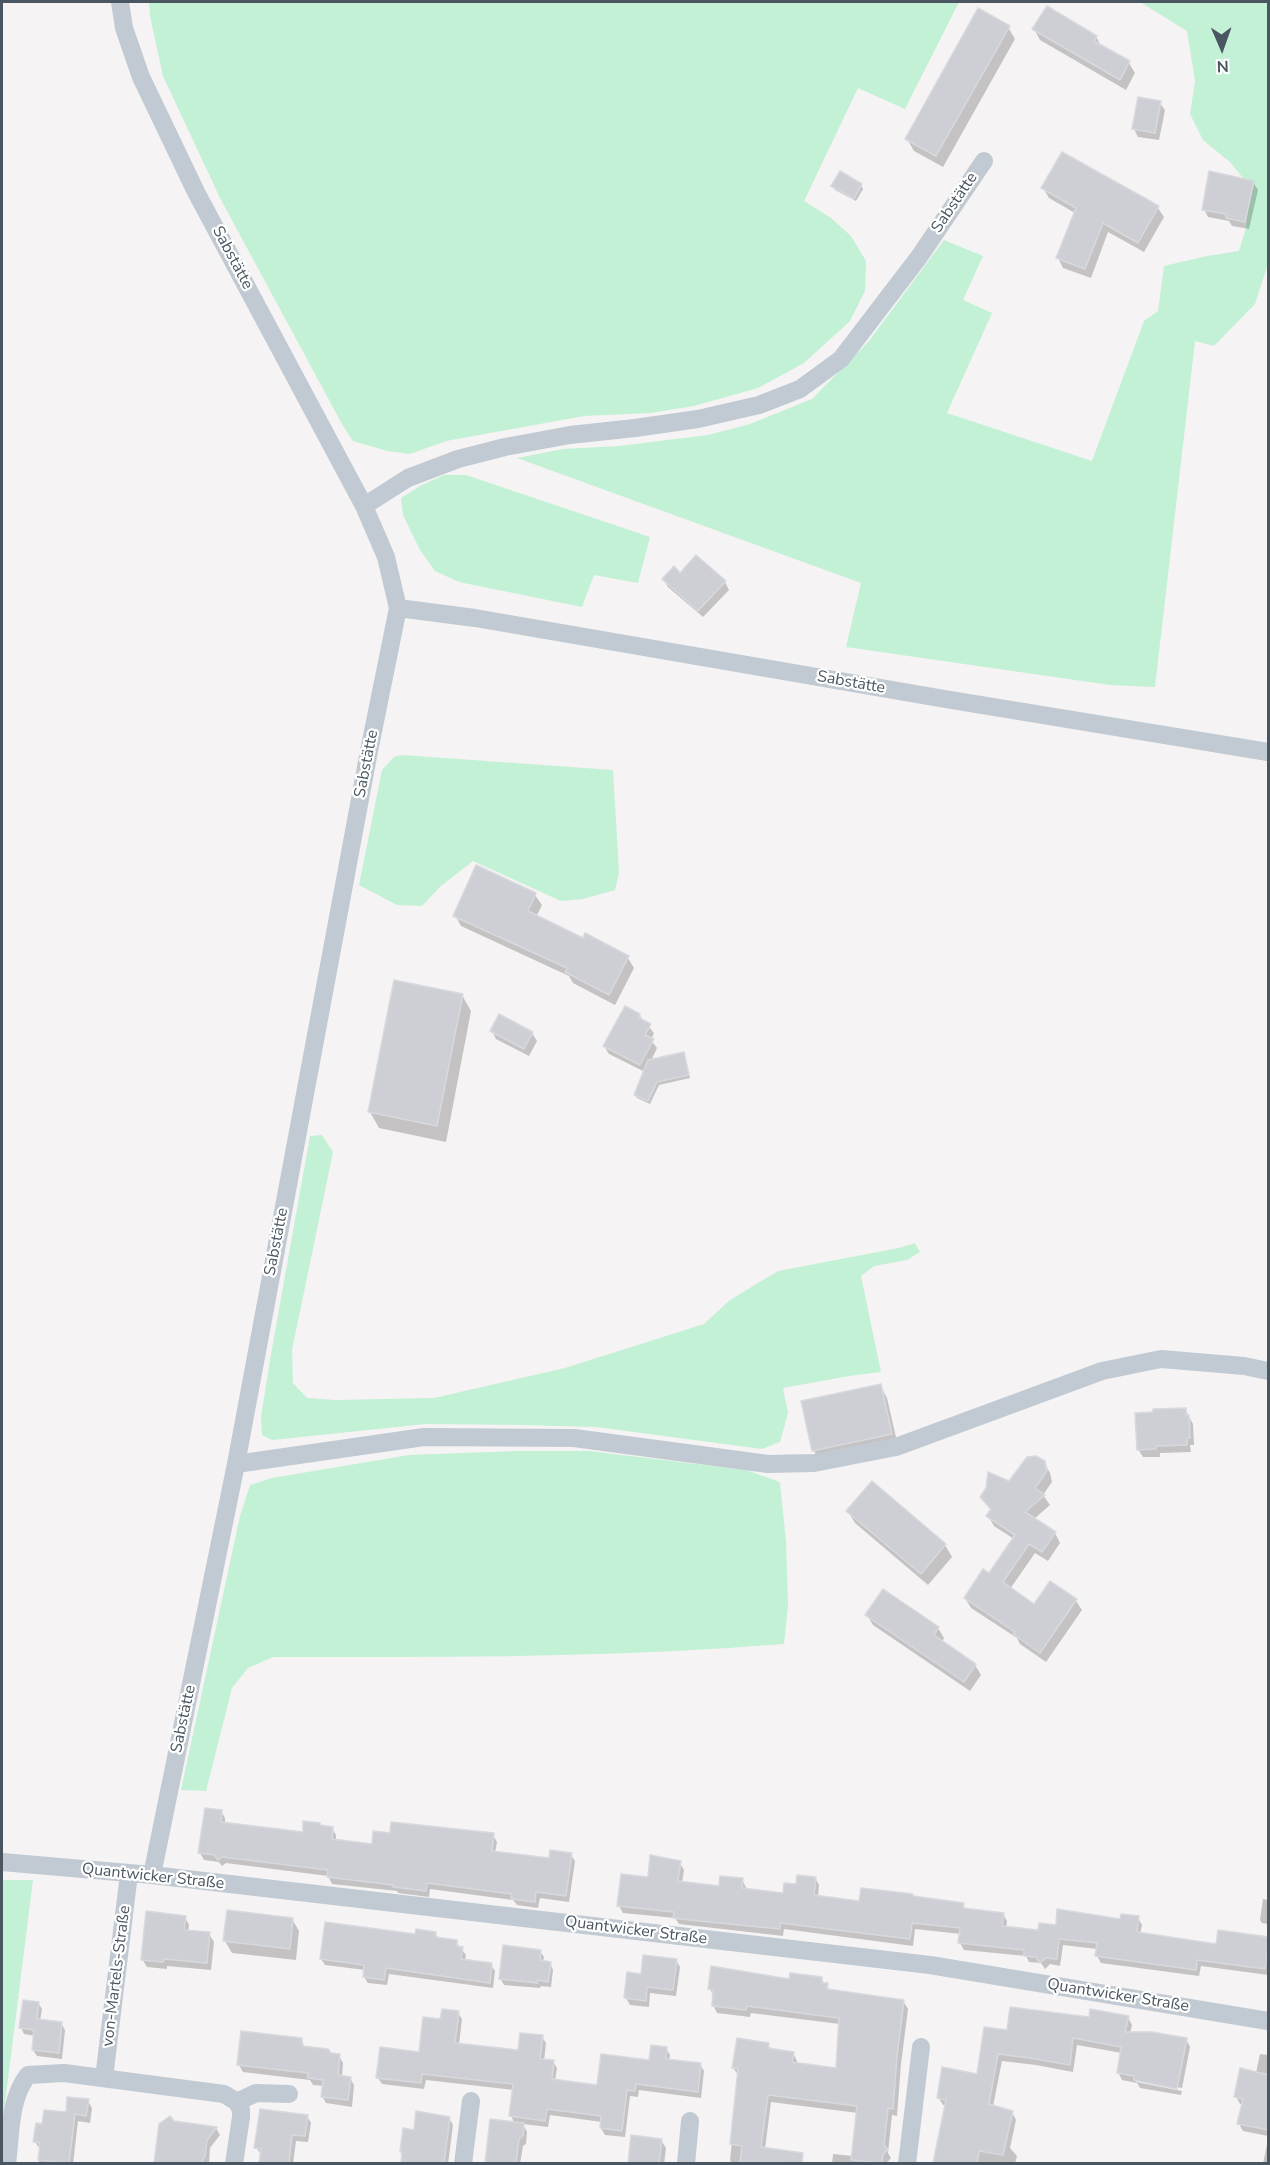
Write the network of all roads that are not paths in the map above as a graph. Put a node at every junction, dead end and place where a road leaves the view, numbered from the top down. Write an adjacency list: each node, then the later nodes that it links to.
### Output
1 (120, 2): 3 (street, Sabstätte)
2 (984, 162): 3 (street, Sabstätte)
3 (364, 506): 4 (street, Sabstätte)
4 (398, 608): 5 (street, Sabstätte); 7 (street, Sabstätte)
5 (1269, 752)
6 (1269, 1371): 7 (street)
7 (236, 1464): 10 (street, Sabstätte)
8 (2, 1862): 9 (street, Quantwicker Straße)
9 (129, 1874): 10 (street, Quantwicker Straße); 13 (street, von-Martels-Straße)
10 (152, 1875): 11 (street, Quantwicker Straße)
11 (1269, 2021)
12 (921, 2047): 22 (street)
13 (104, 2078): 16 (street); 18 (street)
14 (290, 2094): 16 (street)
15 (471, 2101): 20 (street)
16 (237, 2102): 19 (street)
17 (690, 2121): 21 (street)
18 (7, 2163)
19 (234, 2163)
20 (463, 2163)
21 (686, 2163)
22 (907, 2163)

